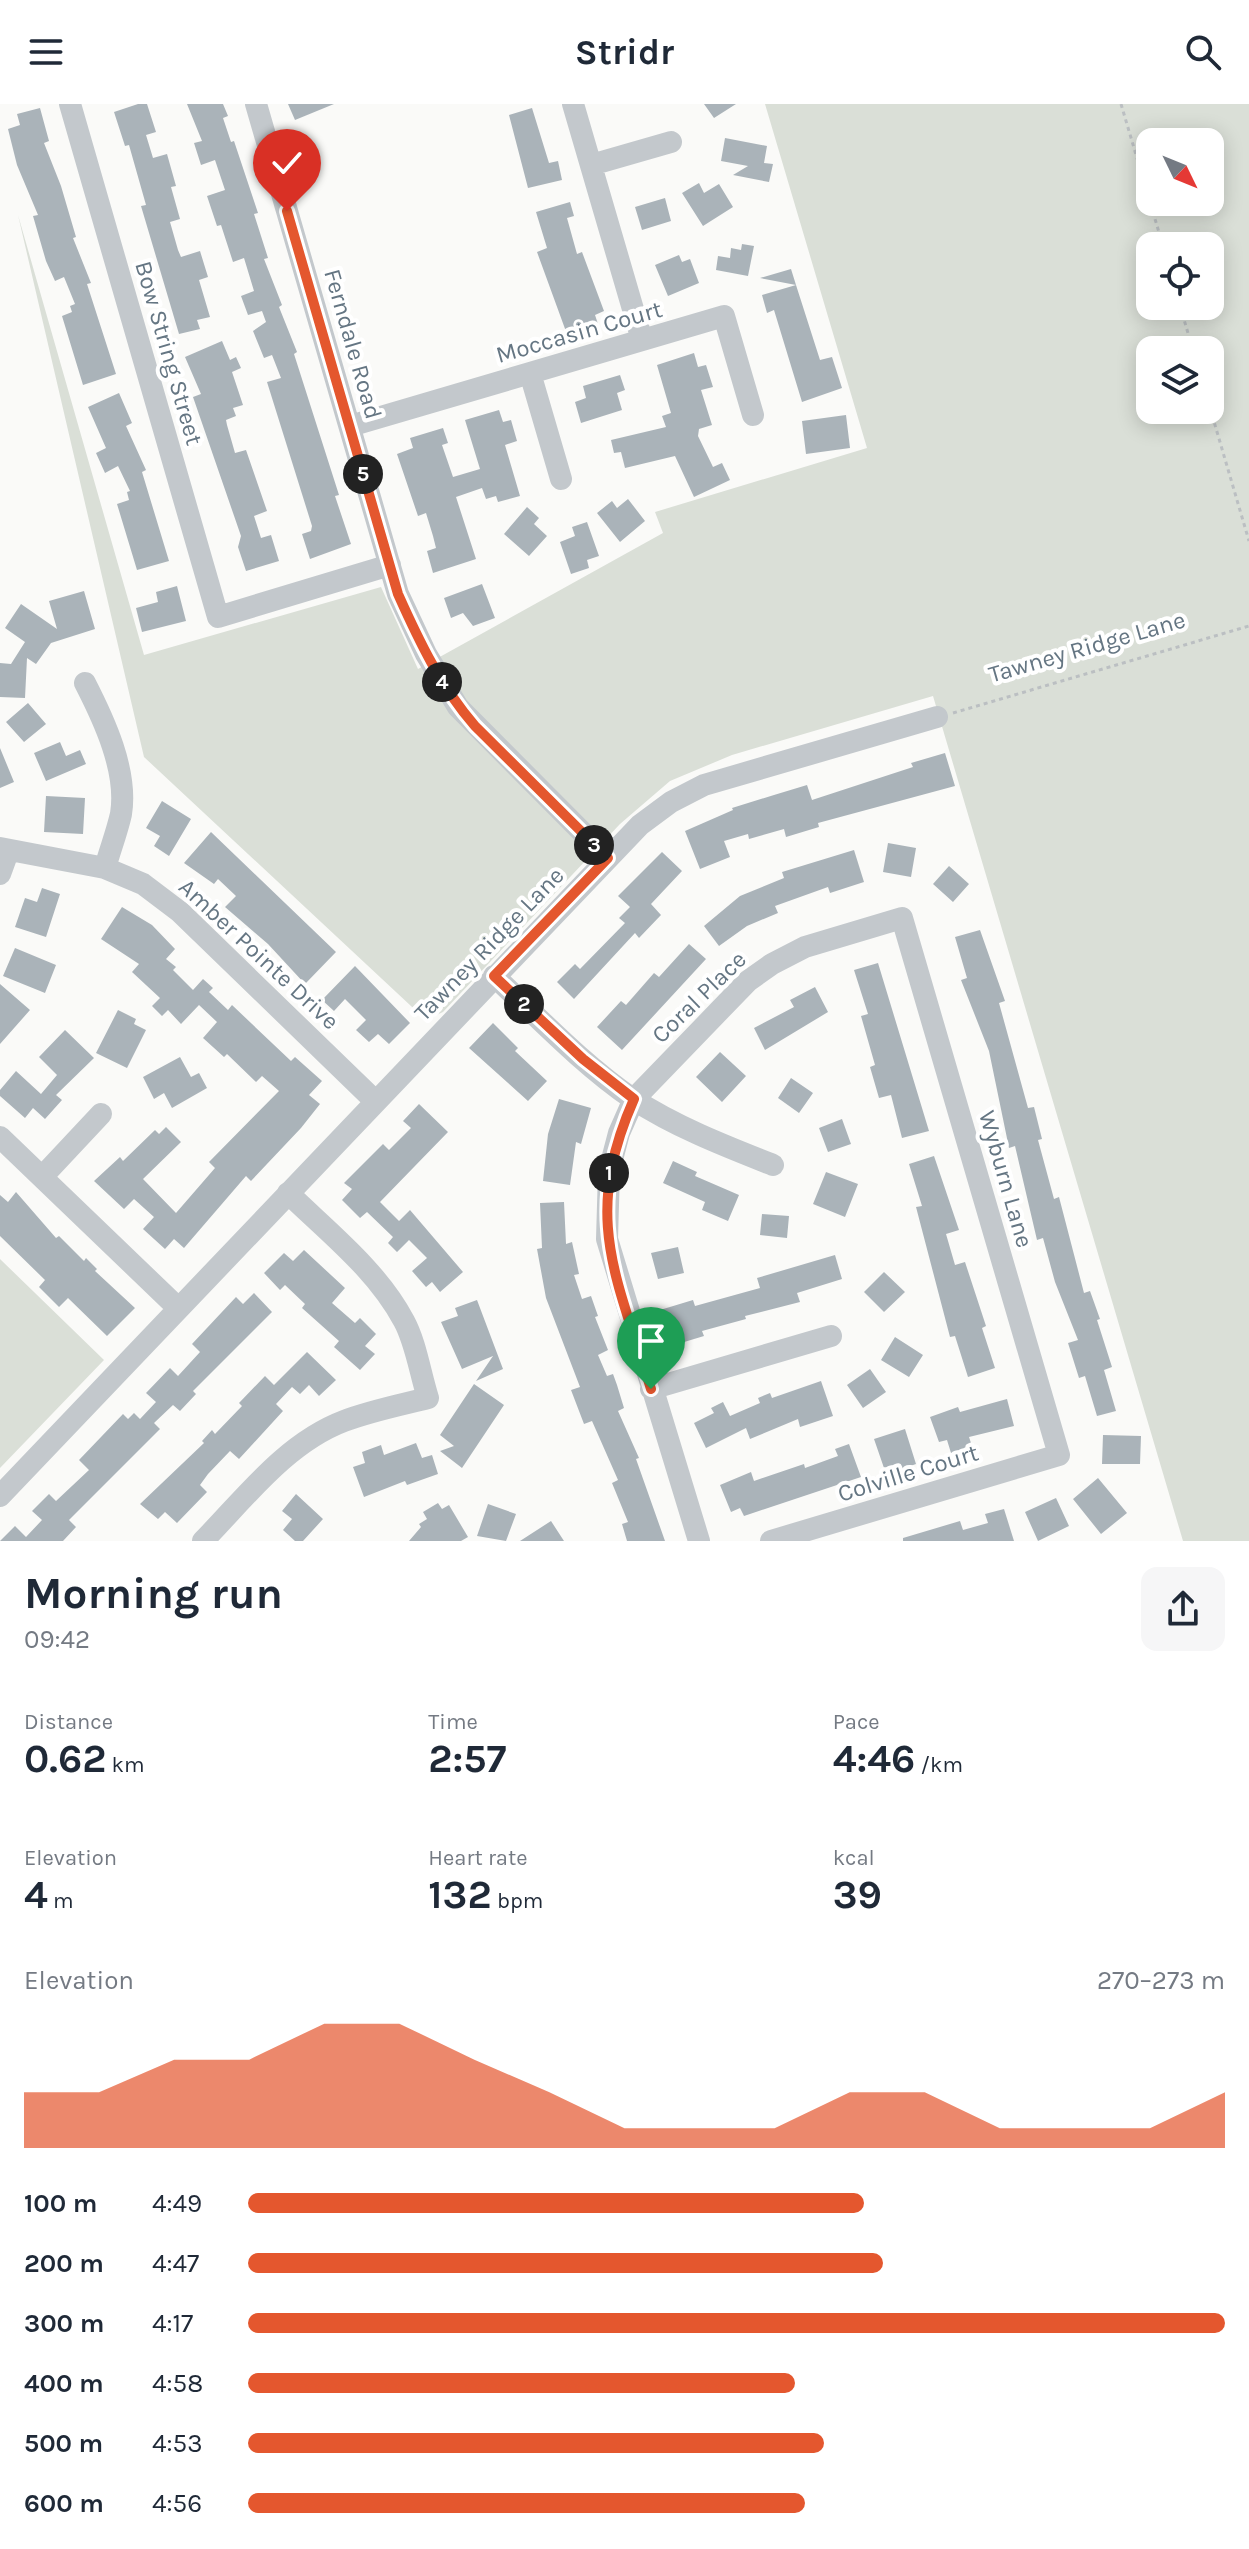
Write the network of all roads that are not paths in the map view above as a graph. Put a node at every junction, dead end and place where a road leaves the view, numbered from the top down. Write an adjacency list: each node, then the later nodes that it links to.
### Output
1 (70, 104): 11 (street, Bow String Street)
2 (256, 104): 9 (street, Ferndale Road)
3 (573, 104): 5 (street)
4 (671, 142): 5 (street)
5 (591, 165): 6 (street)
6 (642, 340): 7 (street, Moccasin Court); 8 (street, Moccasin Court)
7 (530, 373): 9 (street, Moccasin Court); 10 (street)
8 (753, 415)
9 (350, 426): 11 (street, Ferndale Road)
10 (561, 479)
11 (390, 565): 15 (street, Ferndale Road)
12 (85, 683): 16 (street)
13 (937, 717): 15 (street, Tawney Ridge Lane)
14 (4, 850): 16 (street, Amber Pointe Drive); 17 (street)
15 (608, 858): 19 (street, Tawney Ridge Lane)
16 (105, 868): 21 (street, Amber Pointe Drive)
17 (0, 874)
18 (902, 918): 20 (street, Coral Place); 30 (street, Wyburn Lane)
19 (494, 976): 20 (street); 21 (street, Tawney Ridge Lane)
20 (634, 1099): 24 (street); 29 (street)
21 (375, 1101): 26 (street, Tawney Ridge Lane)
22 (101, 1114): 25 (street)
23 (0, 1137): 25 (street)
24 (773, 1165)
25 (42, 1177): 27 (street)
26 (288, 1193): 27 (street, Tawney Ridge Lane); 32 (street)
27 (177, 1307): 31 (street, Tawney Ridge Lane)
28 (831, 1336): 29 (street)
29 (651, 1389): 33 (street)
30 (1059, 1455): 34 (street, Colville Court)
31 (0, 1496)
32 (203, 1541)
33 (699, 1541)
34 (771, 1541)

